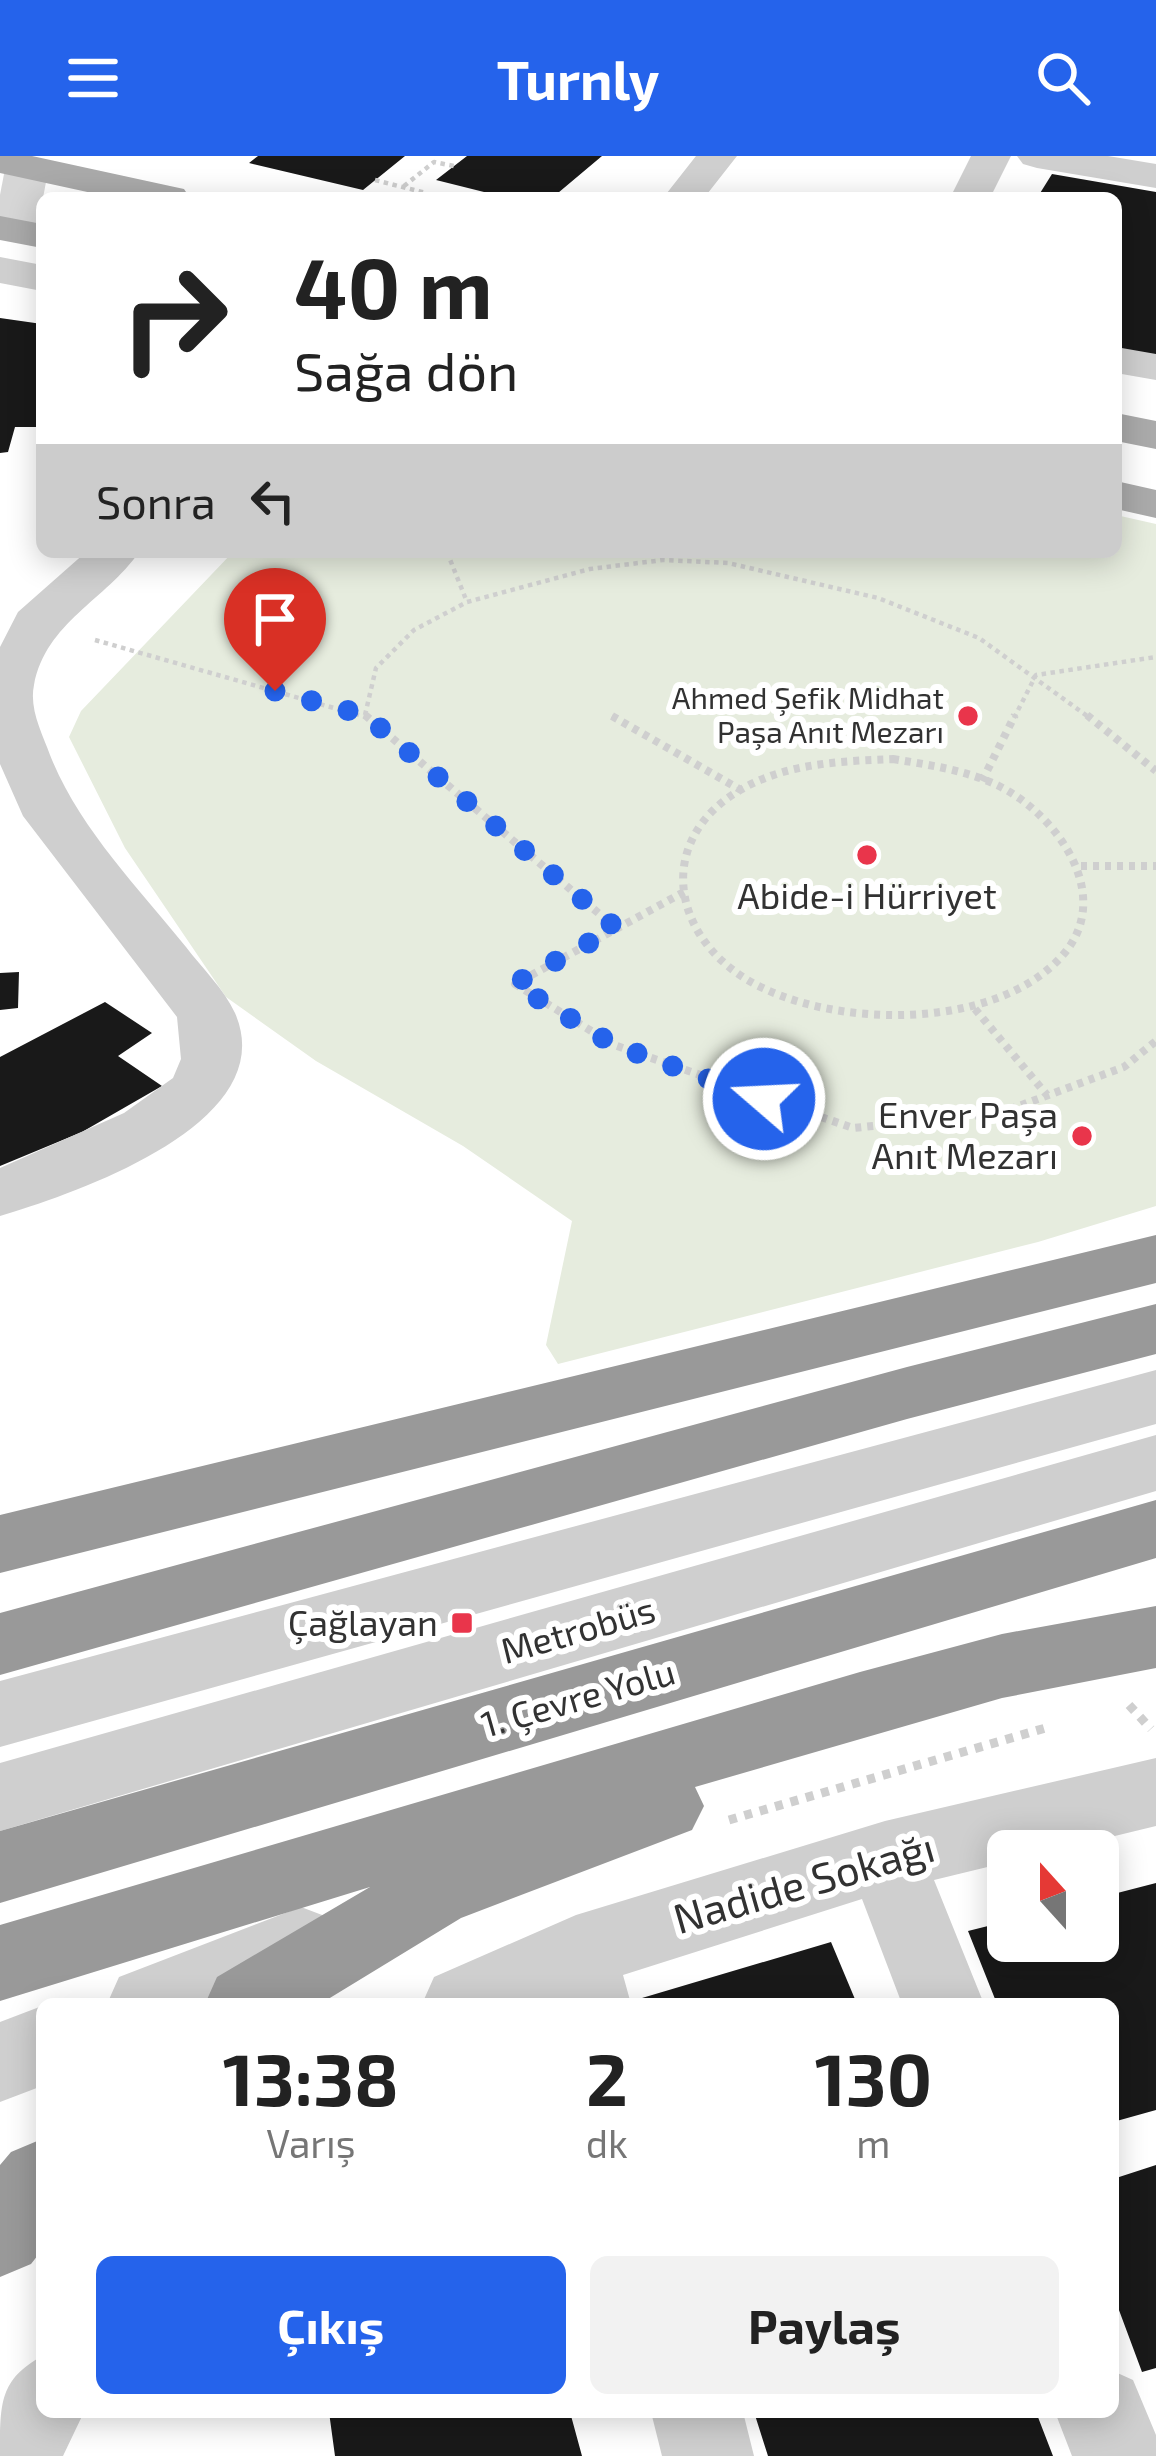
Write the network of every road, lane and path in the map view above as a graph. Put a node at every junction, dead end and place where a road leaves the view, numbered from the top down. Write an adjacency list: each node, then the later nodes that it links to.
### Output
1 (991, 156): 12 (street)
2 (1037, 156): 6 (street)
3 (0, 161): 9 (main road)
4 (454, 166): 8 (path)
5 (713, 172): 11 (street)
6 (1156, 176)
7 (375, 180): 8 (path)
8 (403, 187): 10 (path)
9 (142, 192)
10 (422, 192)
11 (690, 192)
12 (973, 192)
13 (0, 228): 14 (main road)
14 (36, 235)
15 (0, 270): 16 (street)
16 (36, 277)
17 (1122, 361): 18 (street)
18 (1156, 368)
19 (1122, 389): 20 (main road)
20 (1156, 396)
21 (1122, 428): 22 (main road)
22 (1156, 436)
23 (1122, 457): 24 (main road)
24 (1156, 464)
25 (1122, 496): 26 (main road)
26 (1156, 503)
27 (48, 558): 31 (street)
28 (105, 558): 31 (street)
29 (449, 558): 30 (path)
30 (467, 602): 33 (path); 34 (path)
31 (18, 611): 34 (path); 39 (street)
32 (1156, 657): 33 (path)
33 (1036, 675): 36 (path); 37 (path)
34 (365, 715): 43 (path)
35 (612, 716): 38 (path)
36 (1156, 771)
37 (982, 782): 38 (path); 40 (path)
38 (741, 790): 42 (path)
39 (21, 805): 47 (street)
40 (1081, 866): 41 (path); 44 (path)
41 (1156, 866)
42 (683, 892): 43 (path); 44 (path)
43 (616, 928): 46 (path)
44 (975, 1009): 46 (path)
45 (1156, 1041): 46 (path)
46 (1048, 1096)
47 (0, 1193)
48 (1156, 1222): 52 (highway)
49 (1156, 1259): 52 (highway)
50 (1156, 1330): 56 (highway)
51 (1156, 1397): 58 (street, Metrobüs)
52 (538, 1411): 55 (highway)
53 (1156, 1463): 61 (street, Metrobüs)
54 (1156, 1529): 63 (highway, 1. Çevre Yolu)
55 (0, 1544)
56 (0, 1644)
57 (1146, 1660): 59 (path); 64 (highway); 65 (highway)
58 (0, 1714)
59 (1156, 1735)
60 (1156, 1792): 62 (street, Nadide Sokağı)
61 (0, 1797)
62 (885, 1856): 66 (street, Nadide Sokağı); 70 (street)
63 (0, 1867)
64 (433, 1892): 67 (street); 68 (highway)
65 (0, 1963)
66 (583, 1978): 69 (street, Nadide Sokağı)
67 (163, 1998)
68 (256, 1998)
69 (491, 1998)
70 (941, 1998)
71 (36, 2048): 72 (street)
72 (0, 2062)
73 (36, 2189): 74 (highway)
74 (0, 2233)
75 (36, 2413): 78 (street)
76 (698, 2418): 79 (street)
77 (1103, 2418): 80 (street)
78 (13, 2456)
79 (708, 2456)
80 (1118, 2456)

